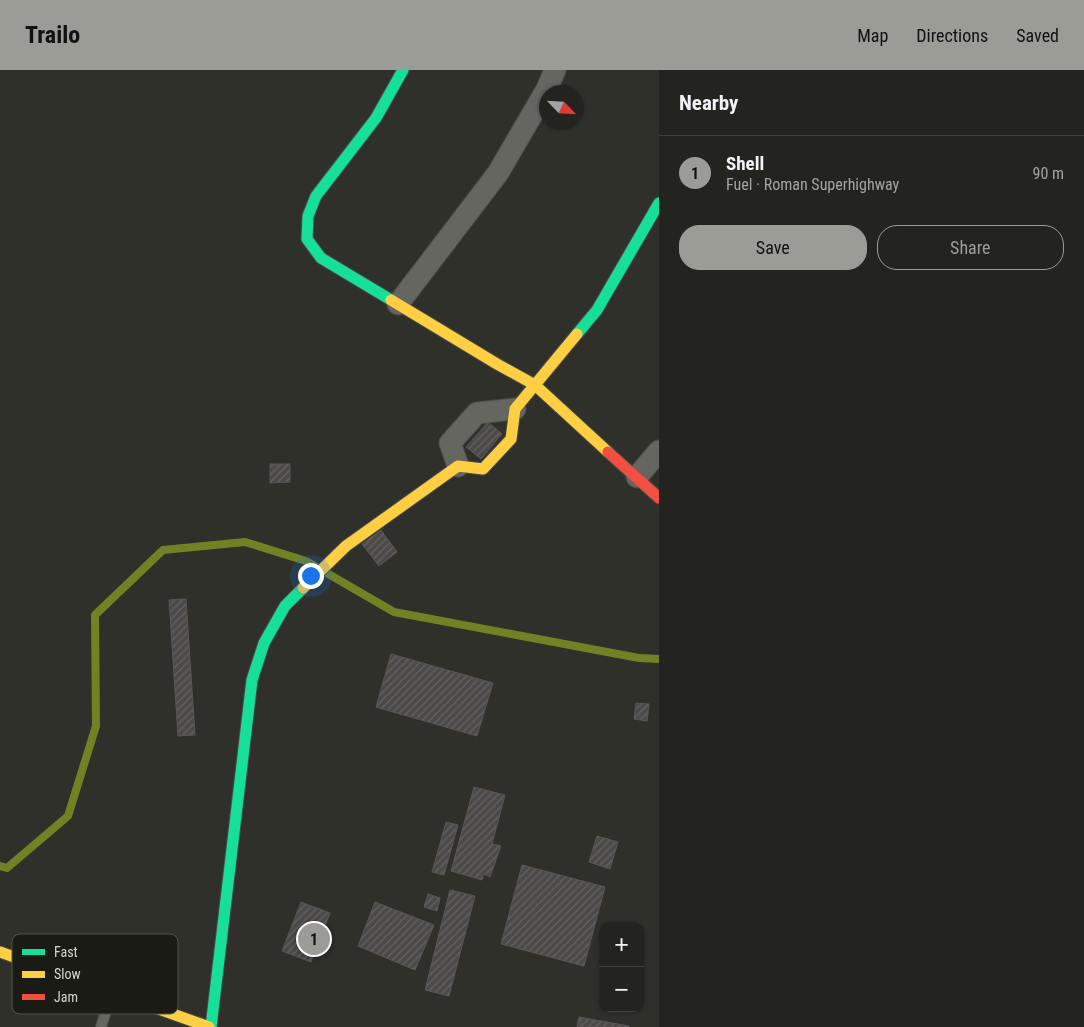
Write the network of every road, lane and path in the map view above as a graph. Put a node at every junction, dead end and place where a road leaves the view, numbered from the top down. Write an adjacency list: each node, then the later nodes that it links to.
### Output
1 (403, 70): 4 (street)
2 (555, 70): 4 (street)
3 (659, 202): 5 (street)
4 (398, 304): 5 (street)
5 (535, 385): 6 (street); 9 (street)
6 (515, 409): 8 (street); 8 (street)
7 (659, 451): 9 (street)
8 (458, 466): 17 (street)
9 (637, 477): 10 (street)
10 (659, 498)
11 (0, 952): 12 (street)
12 (12, 956)
13 (104, 1014): 16 (lane)
14 (168, 1014): 15 (street)
15 (193, 1024): 17 (street)
16 (100, 1027)
17 (210, 1027)

